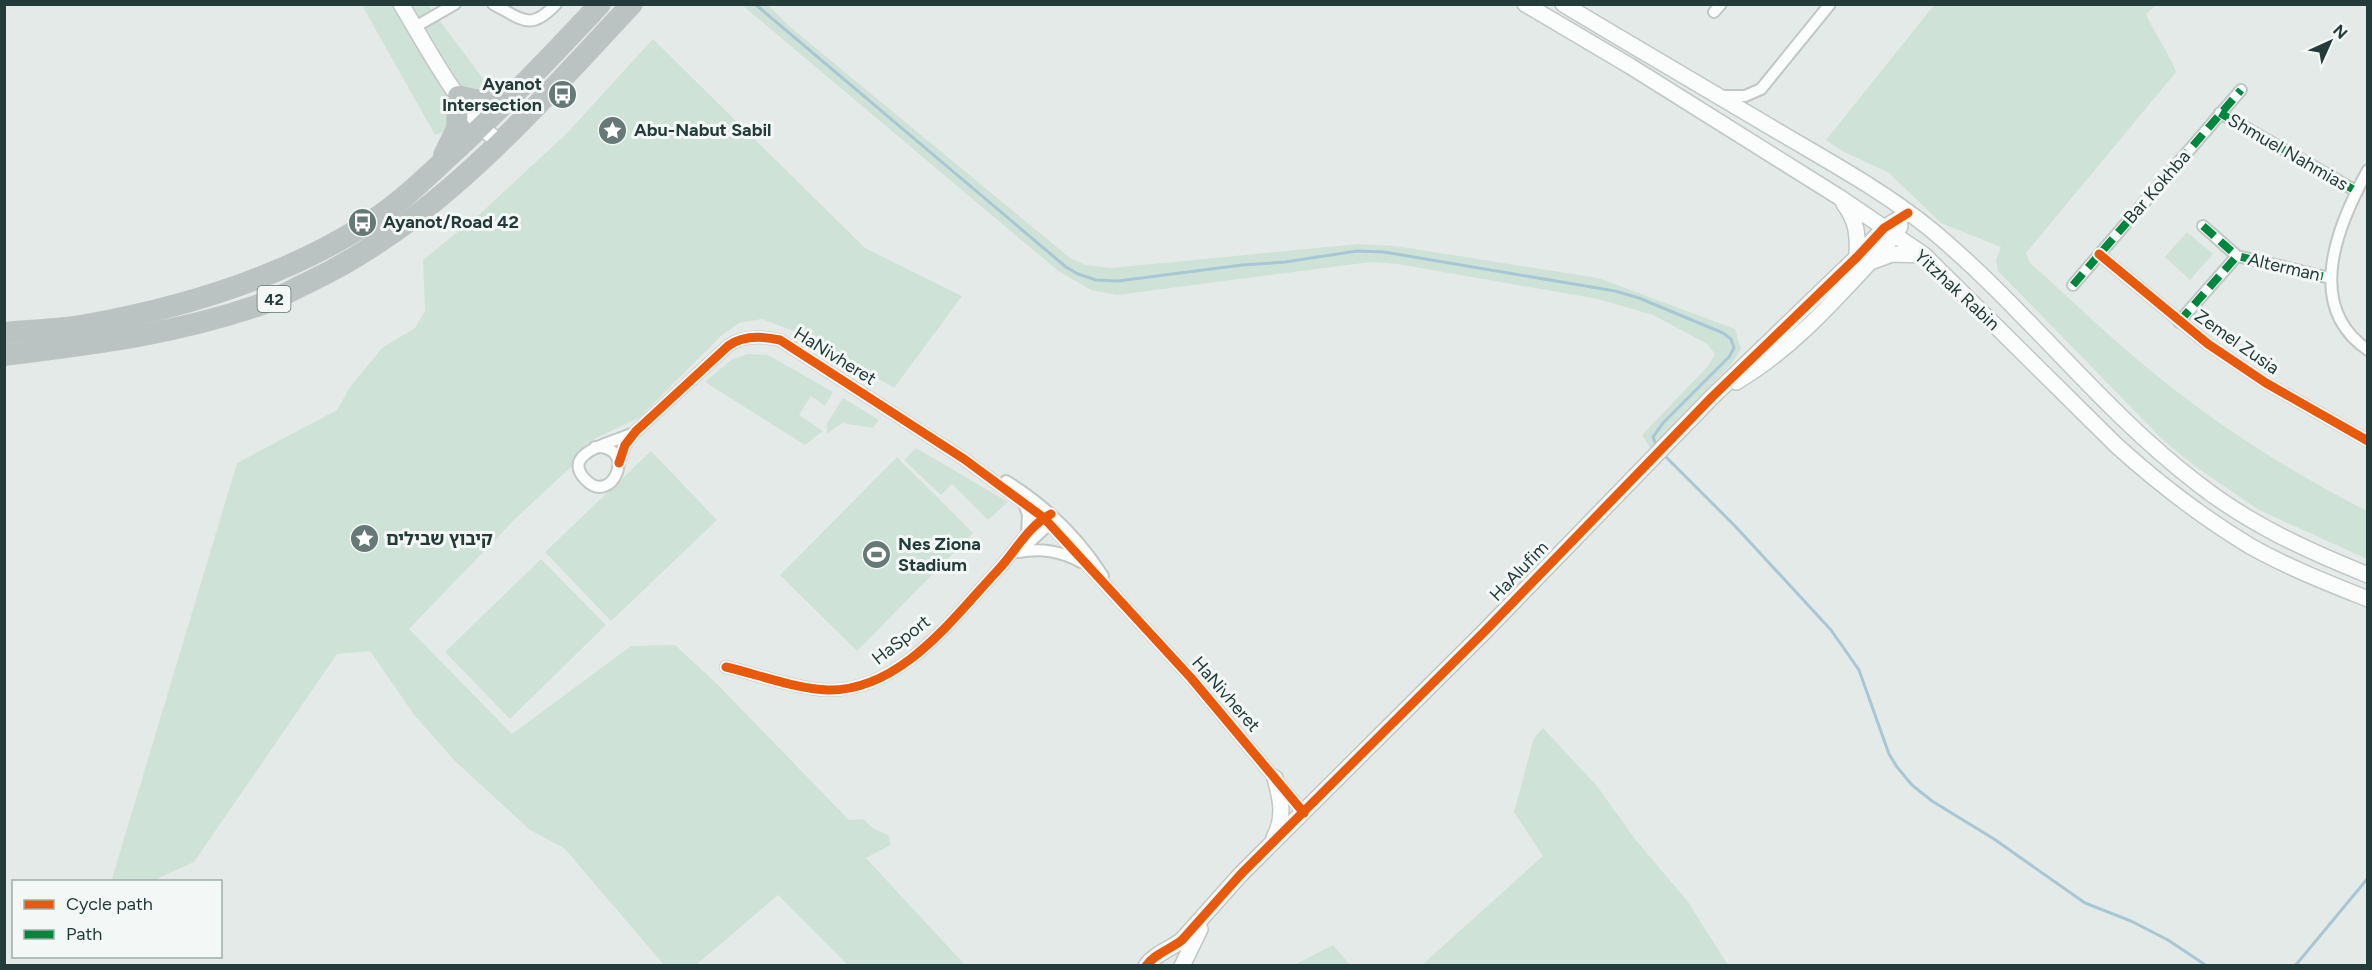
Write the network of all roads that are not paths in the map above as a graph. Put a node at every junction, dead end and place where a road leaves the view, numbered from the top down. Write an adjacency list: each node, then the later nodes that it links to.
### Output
1 (401, 4): 10 (main road)
2 (455, 4): 10 (street)
3 (492, 4): 4 (street)
4 (556, 4)
5 (600, 4): 11 (highway, 42)
6 (632, 4): 17 (highway, 42)
7 (1525, 4): 21 (main road, Yitzhak Rabin)
8 (1563, 4): 13 (main road, Yitzhak Rabin)
9 (1830, 4): 13 (street)
10 (415, 27): 14 (main road)
11 (537, 72): 14 (highway); 16 (highway, 42)
12 (2241, 90): 15 (street, Bar Kokhba)
13 (1714, 93): 22 (main road, Yitzhak Rabin)
14 (458, 96): 16 (main road); 18 (highway)
15 (2220, 113): 20 (street, Shmuel Nahmias); 25 (street, Bar Kokhba)
16 (481, 127): 17 (main road); 18 (highway, 42)
17 (499, 143): 34 (highway, 42)
18 (434, 170): 32 (highway, 42)
19 (2367, 170): 20 (street)
20 (2356, 191): 29 (street)
21 (1839, 196): 24 (main road, Yitzhak Rabin); 28 (main road)
22 (1908, 213): 24 (main road, HaAlufim); 46 (main road, Yitzhak Rabin)
23 (2202, 226): 27 (street, Alterman)
24 (1890, 231): 26 (main road, Yitzhak Rabin); 28 (main road, HaAlufim)
25 (2099, 254): 30 (street, Bar Kokhba); 31 (street, Zemel Zusia)
26 (1924, 255): 28 (main road); 47 (main road, Yitzhak Rabin)
27 (2238, 256): 29 (street, Alterman); 31 (street, Alterman)
28 (1864, 259): 51 (main road, HaAlufim)
29 (2330, 278): 33 (street)
30 (2073, 285)
31 (2179, 322): 36 (street, Zemel Zusia)
32 (4, 333)
33 (2367, 350)
34 (4, 356)
35 (636, 431): 37 (street, HaNivheret); 38 (street, HaNivheret); 39 (street, HaNivheret)
36 (2367, 441)
37 (595, 447): 39 (street); 39 (street)
38 (964, 459): 40 (street, HaNivheret); 41 (street, HaNivheret)
39 (618, 463)
40 (1023, 501): 41 (street, HaNivheret); 42 (street)
41 (1048, 518): 42 (street, HaSport); 43 (street, HaSport); 45 (street, HaNivheret); 48 (street, HaNivheret)
42 (1027, 535): 44 (street, HaSport)
43 (1018, 552): 44 (street, HaSport); 45 (street)
44 (1005, 562): 49 (street, HaSport)
45 (1087, 566): 48 (street, HaNivheret)
46 (2367, 575)
47 (2367, 599)
48 (1120, 601): 50 (street, HaNivheret)
49 (726, 667)
50 (1275, 778): 51 (street, HaNivheret); 52 (main road)
51 (1304, 813): 52 (main road, HaAlufim)
52 (1271, 843): 53 (main road, HaAlufim)
53 (1219, 899): 54 (main road, HaAlufim); 56 (main road, HaAlufim)
54 (1159, 956): 55 (main road, HaAlufim); 56 (main road)
55 (1146, 966)
56 (1181, 966)

